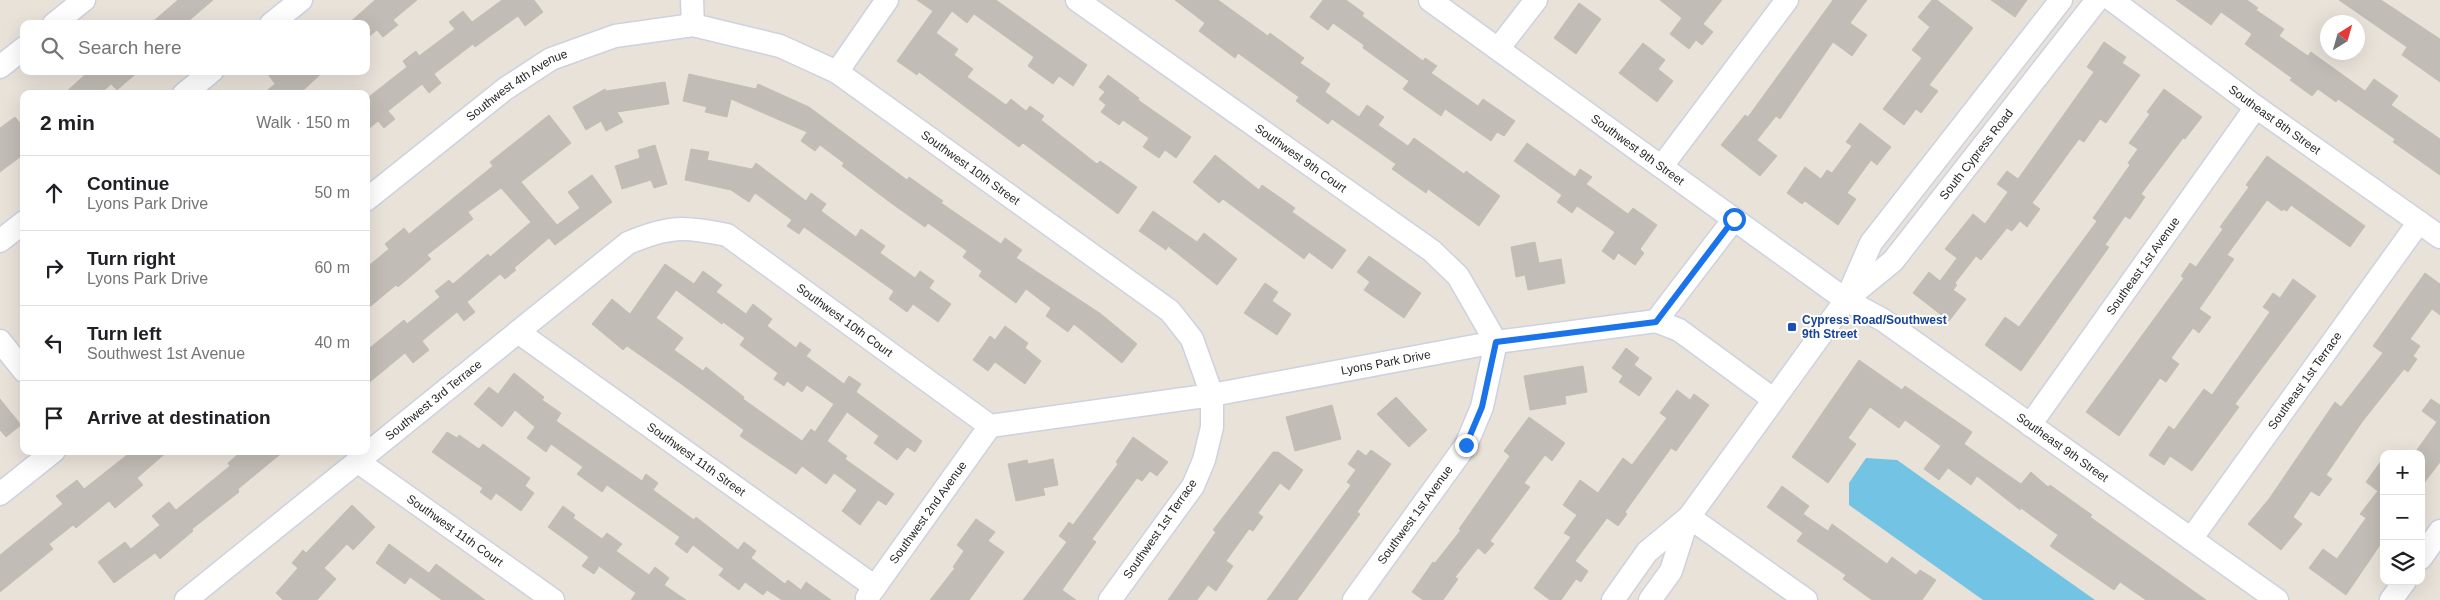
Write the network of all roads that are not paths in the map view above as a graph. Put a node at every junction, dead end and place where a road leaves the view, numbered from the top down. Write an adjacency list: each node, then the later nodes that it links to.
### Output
1 (301, 0): 11 (street)
2 (692, 0): 12 (street)
3 (887, 0): 16 (street)
4 (1076, 0): 32 (street, Southwest 9th Court)
5 (1430, 0): 13 (street, Southwest 9th Street)
6 (1536, 0): 13 (street)
7 (1787, 0): 20 (street)
8 (2061, 0): 28 (street, South Cypress Road)
9 (2098, 0): 28 (street, South Cypress Road)
10 (2112, 0): 19 (street, Southeast 8th Street)
11 (277, 20)
12 (693, 25): 16 (street, Southwest 10th Street); 21 (street, Southwest 4th Avenue)
13 (1498, 49): 20 (street, Southwest 9th Street)
14 (20, 51): 15 (street)
15 (0, 67)
16 (837, 72): 34 (street, Southwest 10th Street)
17 (207, 75): 18 (street)
18 (189, 90)
19 (2256, 107): 23 (street, Southeast 8th Street); 36 (street, Southeast 1st Avenue)
20 (1662, 166): 22 (street, Southwest 9th Street)
21 (370, 197)
22 (1734, 219): 28 (street, Southwest 9th Street); 29 (street)
23 (2418, 222): 26 (street, Southeast 8th Street); 45 (street, Southeast 1st Terrace)
24 (20, 225): 27 (street)
25 (692, 228): 30 (street, Southwest 3rd Terrace); 37 (street, Southwest 10th Court)
26 (2440, 237)
27 (0, 241)
28 (1846, 300): 35 (street, South Cypress Road); 36 (street, Southeast 9th Street)
29 (1656, 322): 32 (street, Lyons Park Drive); 35 (street)
30 (518, 332): 38 (street, Southwest 3rd Terrace); 48 (street, Southwest 11th Street)
31 (0, 341): 33 (street)
32 (1496, 342): 34 (street, Lyons Park Drive); 52 (street, Southwest 1st Avenue)
33 (20, 366)
34 (1212, 396): 37 (street, Lyons Park Drive); 51 (street, Southwest 1st Terrace)
35 (1773, 399): 43 (street, South Cypress Road)
36 (2030, 425): 45 (street, Southeast 9th Street)
37 (990, 426): 48 (street, Southwest 2nd Avenue)
38 (370, 451)
39 (49, 455): 42 (street)
40 (364, 455): 41 (street, Southwest 3rd Terrace)
41 (357, 461): 49 (street, Southwest 3rd Terrace); 50 (street, Southwest 11th Court)
42 (0, 494)
43 (1688, 517): 53 (street, South Cypress Road); 54 (street, South Cypress Road); 55 (street)
44 (2440, 531): 46 (street)
45 (2191, 539): 56 (street, Southeast 9th Street)
46 (2425, 552)
47 (2402, 585): 57 (street)
48 (871, 594)
49 (200, 596)
50 (553, 600)
51 (1110, 600)
52 (1354, 600)
53 (1613, 600)
54 (1650, 600)
55 (1806, 600)
56 (2277, 600)
57 (2391, 600)

